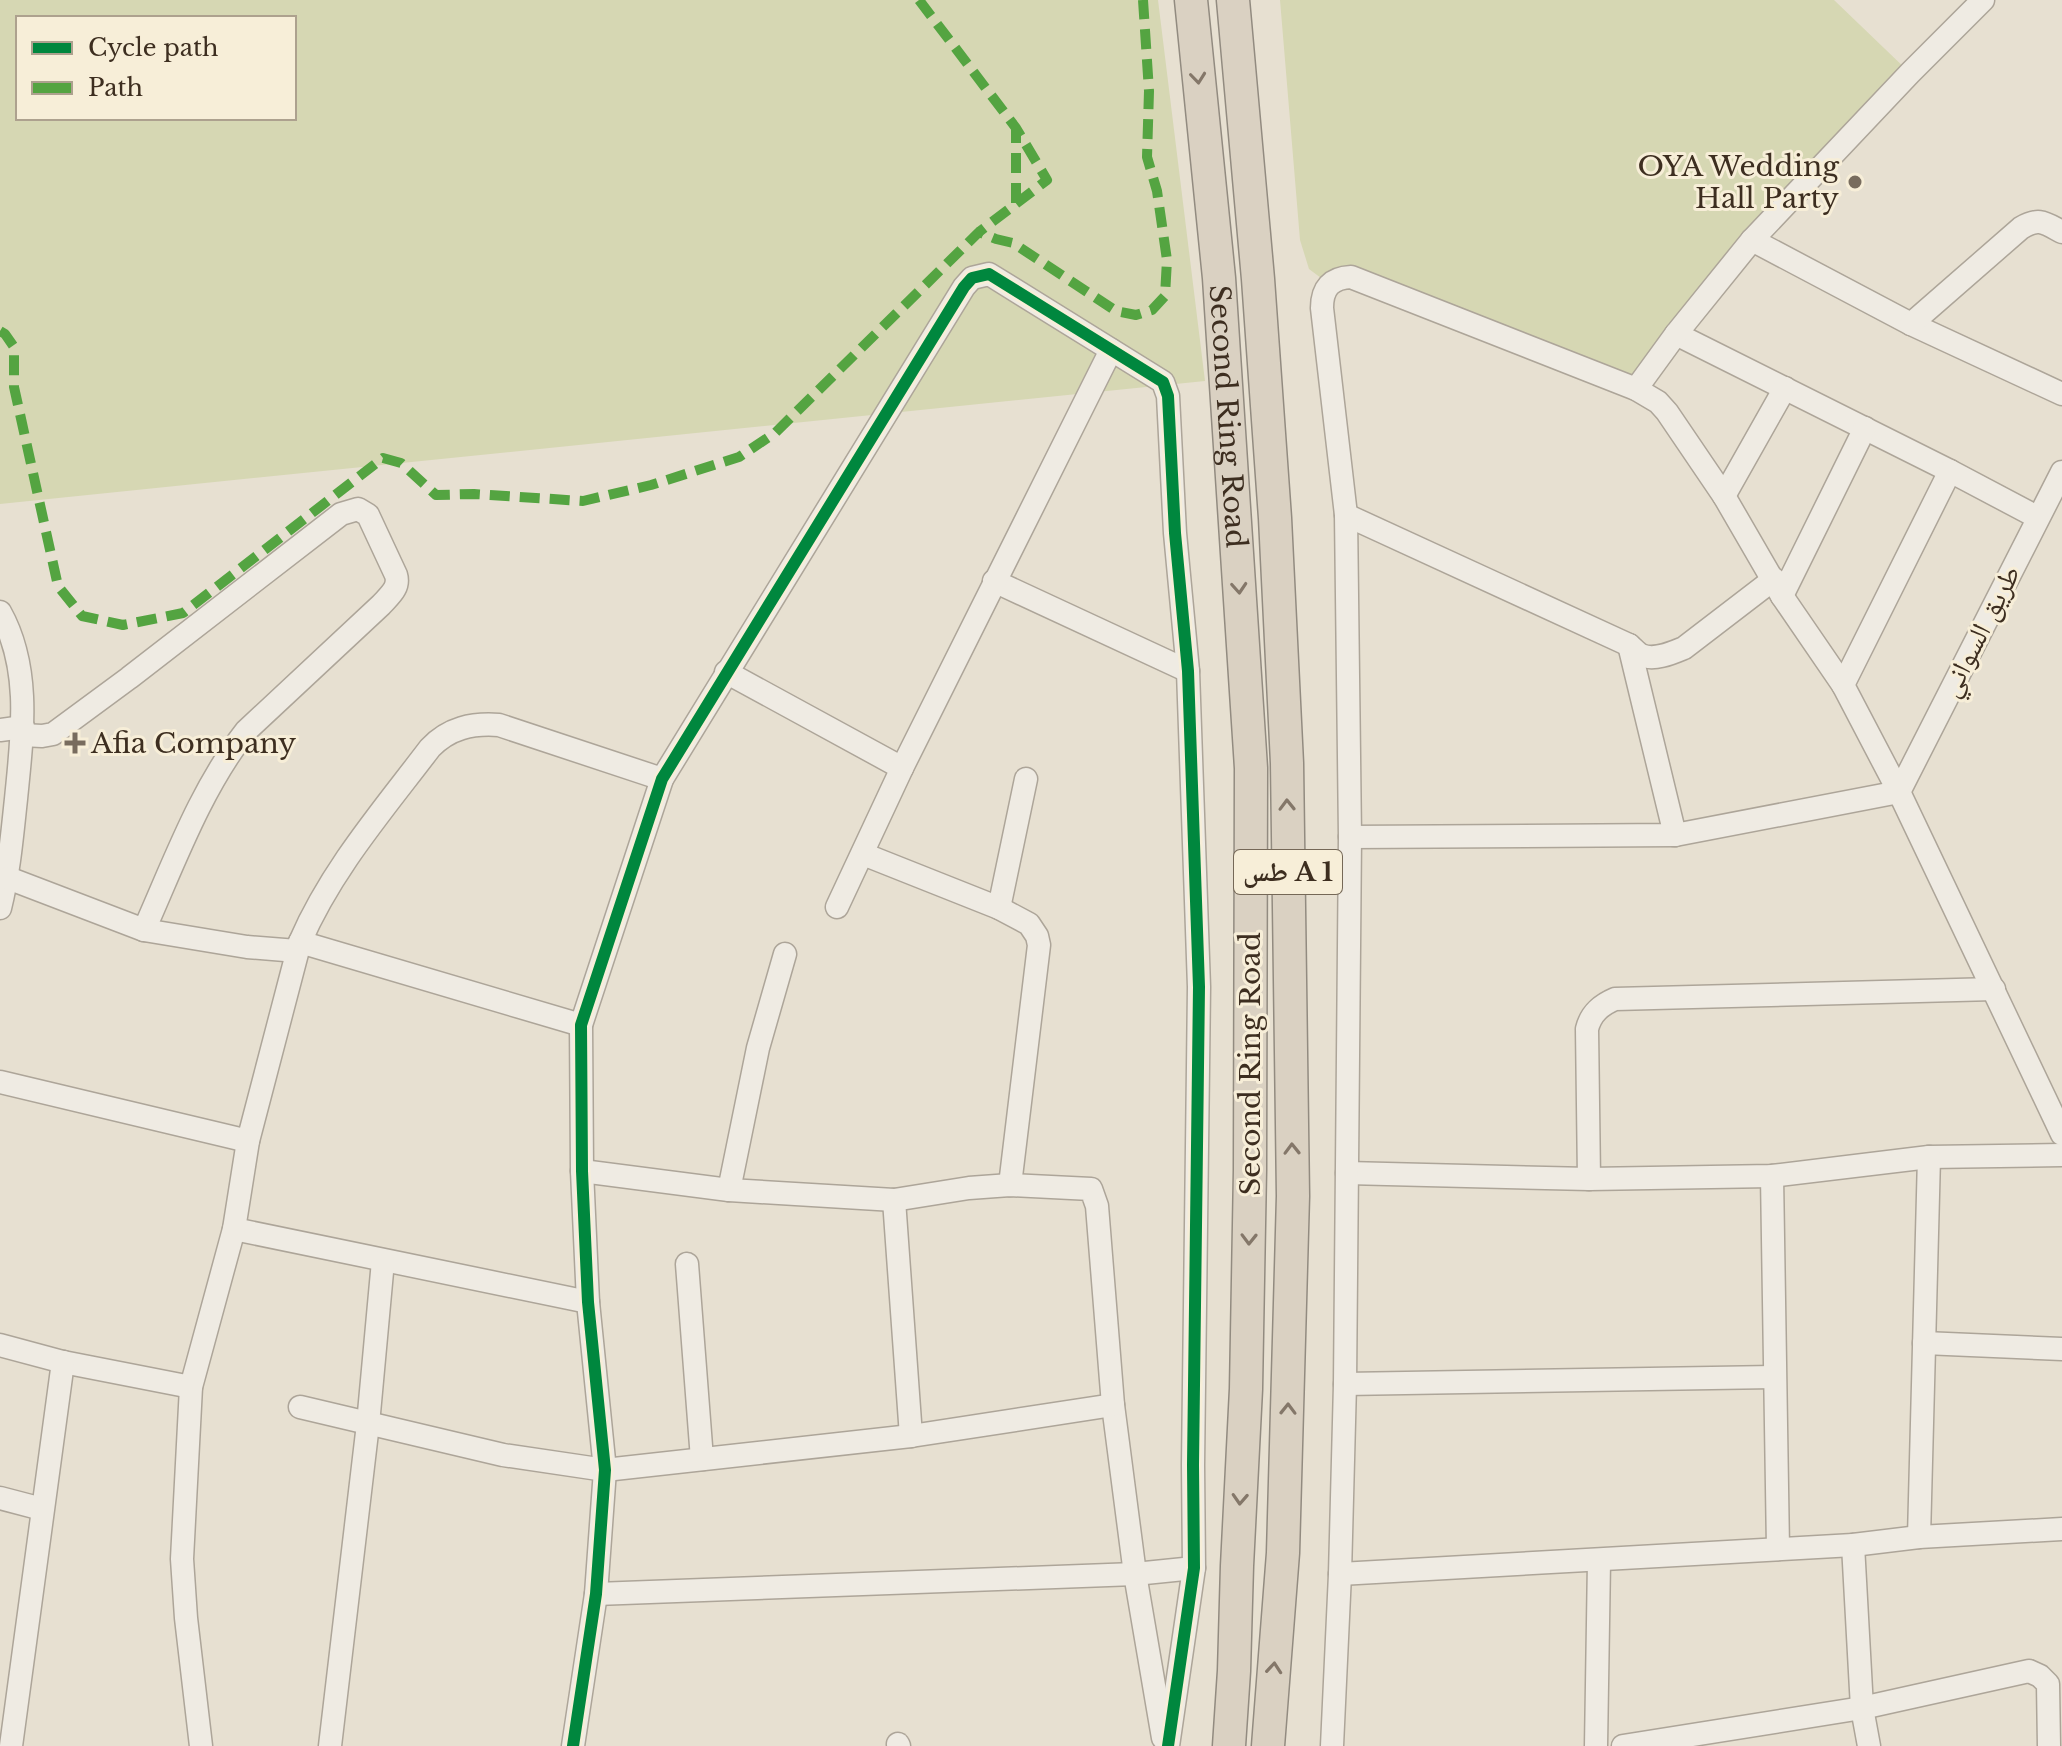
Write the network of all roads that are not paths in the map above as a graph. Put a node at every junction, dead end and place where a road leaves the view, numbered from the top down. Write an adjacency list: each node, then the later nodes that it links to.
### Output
1 (1191, 0): 85 (highway, Second Ring Road / طس A 1, one-way to 85)
2 (1233, 0): 91 (highway, Second Ring Road / طس A 1, one-way to 2)
3 (1983, 0): 5 (street)
4 (2062, 232): 6 (street)
5 (1752, 240): 6 (street); 7 (street)
6 (1911, 324): 11 (street)
7 (1676, 334): 9 (street); 10 (street)
8 (1111, 350): 18 (street); 22 (street); 23 (street)
9 (1785, 388): 12 (street); 15 (street)
10 (1636, 389): 15 (street); 16 (street)
11 (2062, 394)
12 (1865, 428): 13 (street); 19 (street)
13 (1950, 471): 17 (street); 24 (street)
14 (2062, 472): 17 (street, طريق السواني)
15 (1724, 496): 19 (street)
16 (1346, 515): 21 (street); 32 (street)
17 (2037, 517): 29 (street, طريق السواني)
18 (994, 581): 22 (street); 26 (street)
19 (1778, 587): 21 (street); 24 (street)
20 (0, 612): 25 (street)
21 (1629, 645): 31 (street)
22 (1188, 671): 79 (street)
23 (726, 672): 26 (street); 27 (street)
24 (1843, 685): 29 (street)
25 (15, 731): 30 (street); 38 (street)
26 (902, 768): 33 (street)
27 (662, 779): 39 (street); 42 (street)
28 (1026, 779): 37 (street)
29 (1899, 792): 31 (street); 41 (street)
30 (6, 831): 34 (street)
31 (1675, 835): 32 (street)
32 (1350, 837): 49 (street)
33 (863, 854): 35 (street); 37 (street)
34 (8, 878): 36 (street); 38 (street)
35 (837, 907)
36 (0, 908)
37 (999, 908): 52 (street)
38 (144, 930): 39 (street)
39 (298, 946): 42 (street); 45 (street)
40 (785, 954): 53 (street)
41 (1994, 989): 44 (street); 51 (street)
42 (581, 1025): 48 (street)
43 (0, 1082): 45 (street)
44 (2062, 1134)
45 (248, 1141): 55 (street)
46 (2062, 1155): 47 (street)
47 (1929, 1157): 50 (street); 59 (street)
48 (582, 1171): 53 (street); 58 (street)
49 (1347, 1173): 51 (street); 64 (street)
50 (1772, 1176): 51 (street); 63 (street)
51 (1589, 1179)
52 (1010, 1185): 54 (street); 66 (street)
53 (729, 1190): 54 (street)
54 (894, 1200): 69 (street)
55 (234, 1229): 56 (street); 65 (street)
56 (383, 1261): 58 (street); 68 (street)
57 (687, 1264): 70 (street)
58 (588, 1302): 71 (street)
59 (1924, 1343): 61 (street); 75 (street)
60 (0, 1345): 62 (street)
61 (2062, 1349)
62 (63, 1362): 65 (street); 73 (street)
63 (1774, 1377): 64 (street); 77 (street)
64 (1345, 1384): 81 (street)
65 (191, 1387): 87 (street)
66 (1113, 1405): 69 (street); 80 (street)
67 (300, 1407): 68 (street)
68 (368, 1424): 71 (street); 88 (street)
69 (911, 1436): 70 (street)
70 (702, 1459): 71 (street)
71 (605, 1470): 82 (street)
72 (0, 1498): 73 (street)
73 (42, 1509): 83 (street)
74 (2062, 1529): 75 (street)
75 (1919, 1537): 76 (street)
76 (1853, 1545): 77 (street); 84 (street)
77 (1778, 1549): 78 (street)
78 (1599, 1561): 81 (street); 93 (street)
79 (1194, 1568): 80 (street); 90 (street)
80 (1135, 1574): 82 (street); 90 (street)
81 (1340, 1574): 92 (street)
82 (596, 1594): 89 (street)
83 (11, 1662): 86 (street)
84 (1862, 1708): 94 (street); 95 (street); 96 (street)
85 (1229, 1744)
86 (11, 1746)
87 (201, 1746)
88 (330, 1746)
89 (573, 1746)
90 (1166, 1746)
91 (1268, 1746)
92 (1332, 1746)
93 (1596, 1746)
94 (1623, 1746)
95 (1869, 1746)
96 (2049, 1746)

